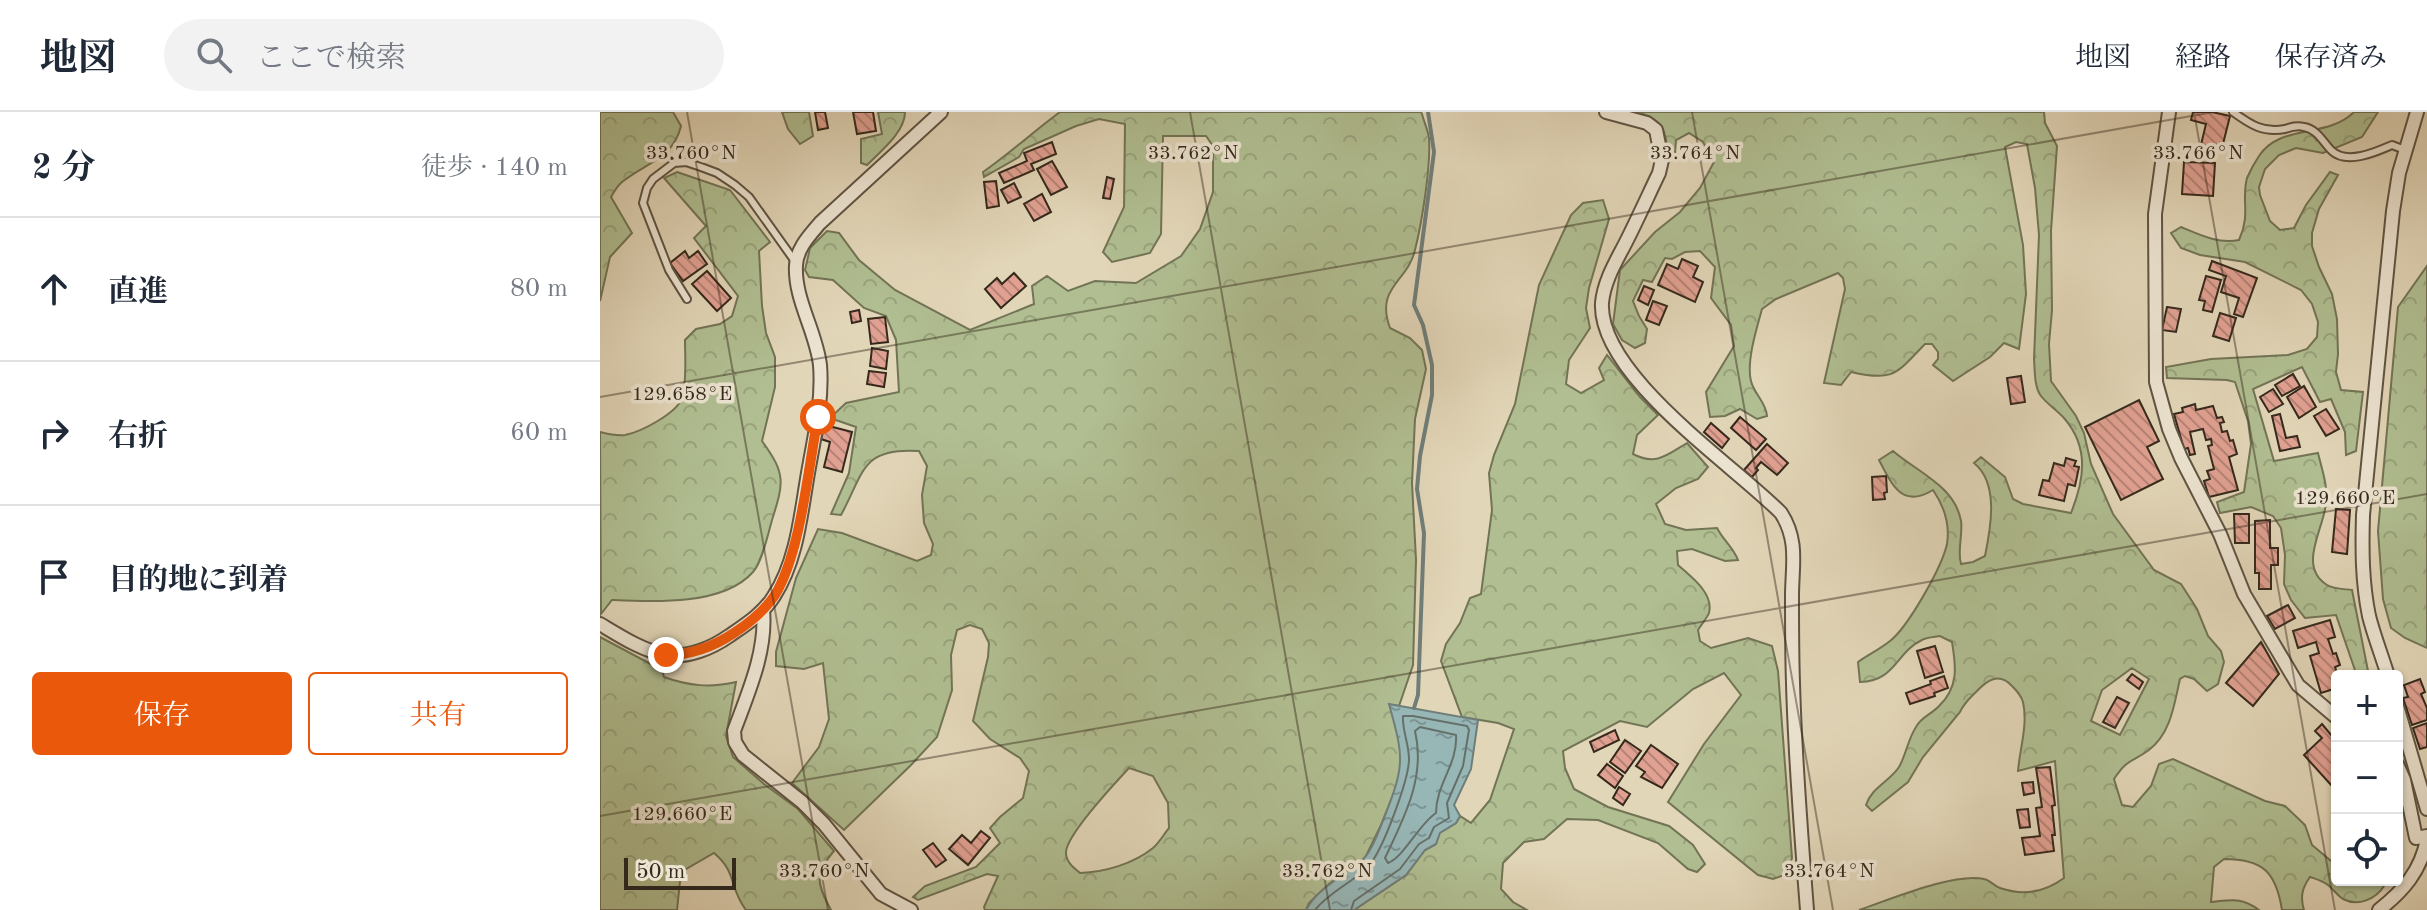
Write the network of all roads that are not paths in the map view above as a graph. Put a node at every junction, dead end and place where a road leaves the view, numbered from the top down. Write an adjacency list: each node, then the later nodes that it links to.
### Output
1 (941, 112): 7 (street)
2 (1606, 112): 19 (street)
3 (2169, 112): 12 (street)
4 (2233, 112): 6 (lane)
5 (2417, 112): 6 (street)
6 (2405, 151): 11 (street)
7 (796, 263): 8 (lane); 9 (street)
8 (687, 299)
9 (763, 610): 10 (street); 18 (street)
10 (600, 624)
11 (2386, 670)
12 (2331, 713)
13 (2403, 727): 15 (street)
14 (2403, 778): 16 (street)
15 (2427, 809)
16 (2427, 838): 17 (street)
17 (2422, 869): 20 (street)
18 (911, 910)
19 (1807, 910)
20 (2379, 910)

